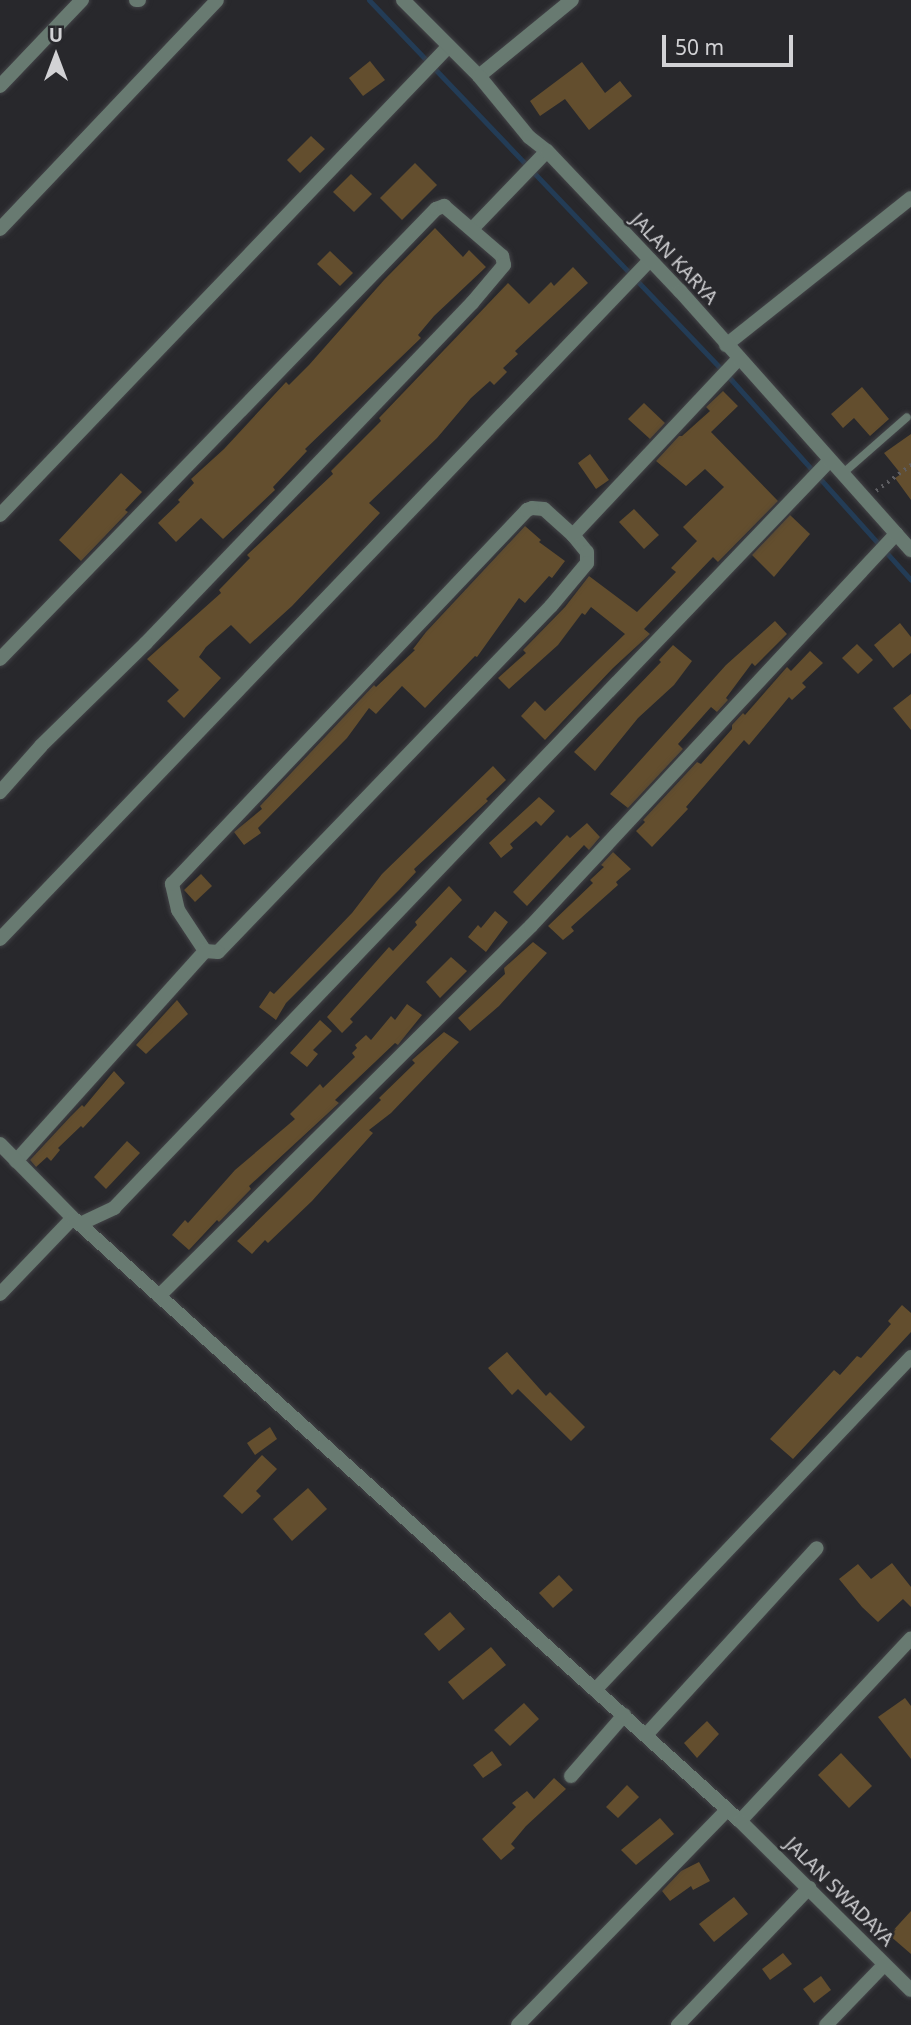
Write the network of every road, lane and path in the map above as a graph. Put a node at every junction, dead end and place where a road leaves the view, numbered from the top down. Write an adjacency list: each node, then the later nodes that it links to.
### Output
1 (82, 0): 7 (street)
2 (217, 0): 10 (street)
3 (403, 0): 5 (street, JALAN KARYA)
4 (572, 0): 6 (street)
5 (449, 46): 6 (street, JALAN KARYA); 20 (street)
6 (479, 76): 8 (street, JALAN KARYA)
7 (0, 86)
8 (542, 155): 11 (street); 12 (street, JALAN KARYA)
9 (911, 198): 13 (street)
10 (0, 229)
11 (472, 229): 24 (street); 25 (street)
12 (650, 260): 13 (street, JALAN KARYA); 26 (street)
13 (726, 345): 14 (street, JALAN KARYA)
14 (735, 362): 16 (street, JALAN KARYA); 21 (street)
15 (907, 416): 18 (lane)
16 (827, 464): 18 (street, JALAN KARYA); 30 (street)
17 (911, 465): 19 (path)
18 (842, 474): 19 (street, JALAN KARYA)
19 (866, 498): 22 (street, JALAN KARYA)
20 (0, 515)
21 (573, 535): 27 (street); 27 (street)
22 (893, 538): 23 (street, JALAN KARYA); 32 (street)
23 (911, 550)
24 (0, 659)
25 (0, 792)
26 (0, 939)
27 (205, 951): 29 (street)
28 (0, 1144): 29 (street, JALAN SWADAYA)
29 (16, 1161): 30 (street, JALAN SWADAYA)
30 (76, 1221): 31 (street); 32 (street, JALAN SWADAYA)
31 (0, 1294)
32 (159, 1296): 36 (street, JALAN SWADAYA)
33 (911, 1357): 36 (street)
34 (817, 1548): 38 (street)
35 (911, 1638): 41 (street)
36 (596, 1690): 37 (street, JALAN SWADAYA)
37 (624, 1715): 38 (street, JALAN SWADAYA); 39 (street)
38 (646, 1735): 40 (street, JALAN SWADAYA)
39 (571, 1776)
40 (727, 1810): 41 (street, JALAN SWADAYA); 45 (street)
41 (740, 1821): 42 (street, JALAN SWADAYA)
42 (809, 1888): 43 (street, JALAN SWADAYA); 46 (street)
43 (884, 1965): 44 (street, JALAN SWADAYA); 47 (street)
44 (908, 1981)
45 (518, 2025)
46 (678, 2025)
47 (826, 2025)

